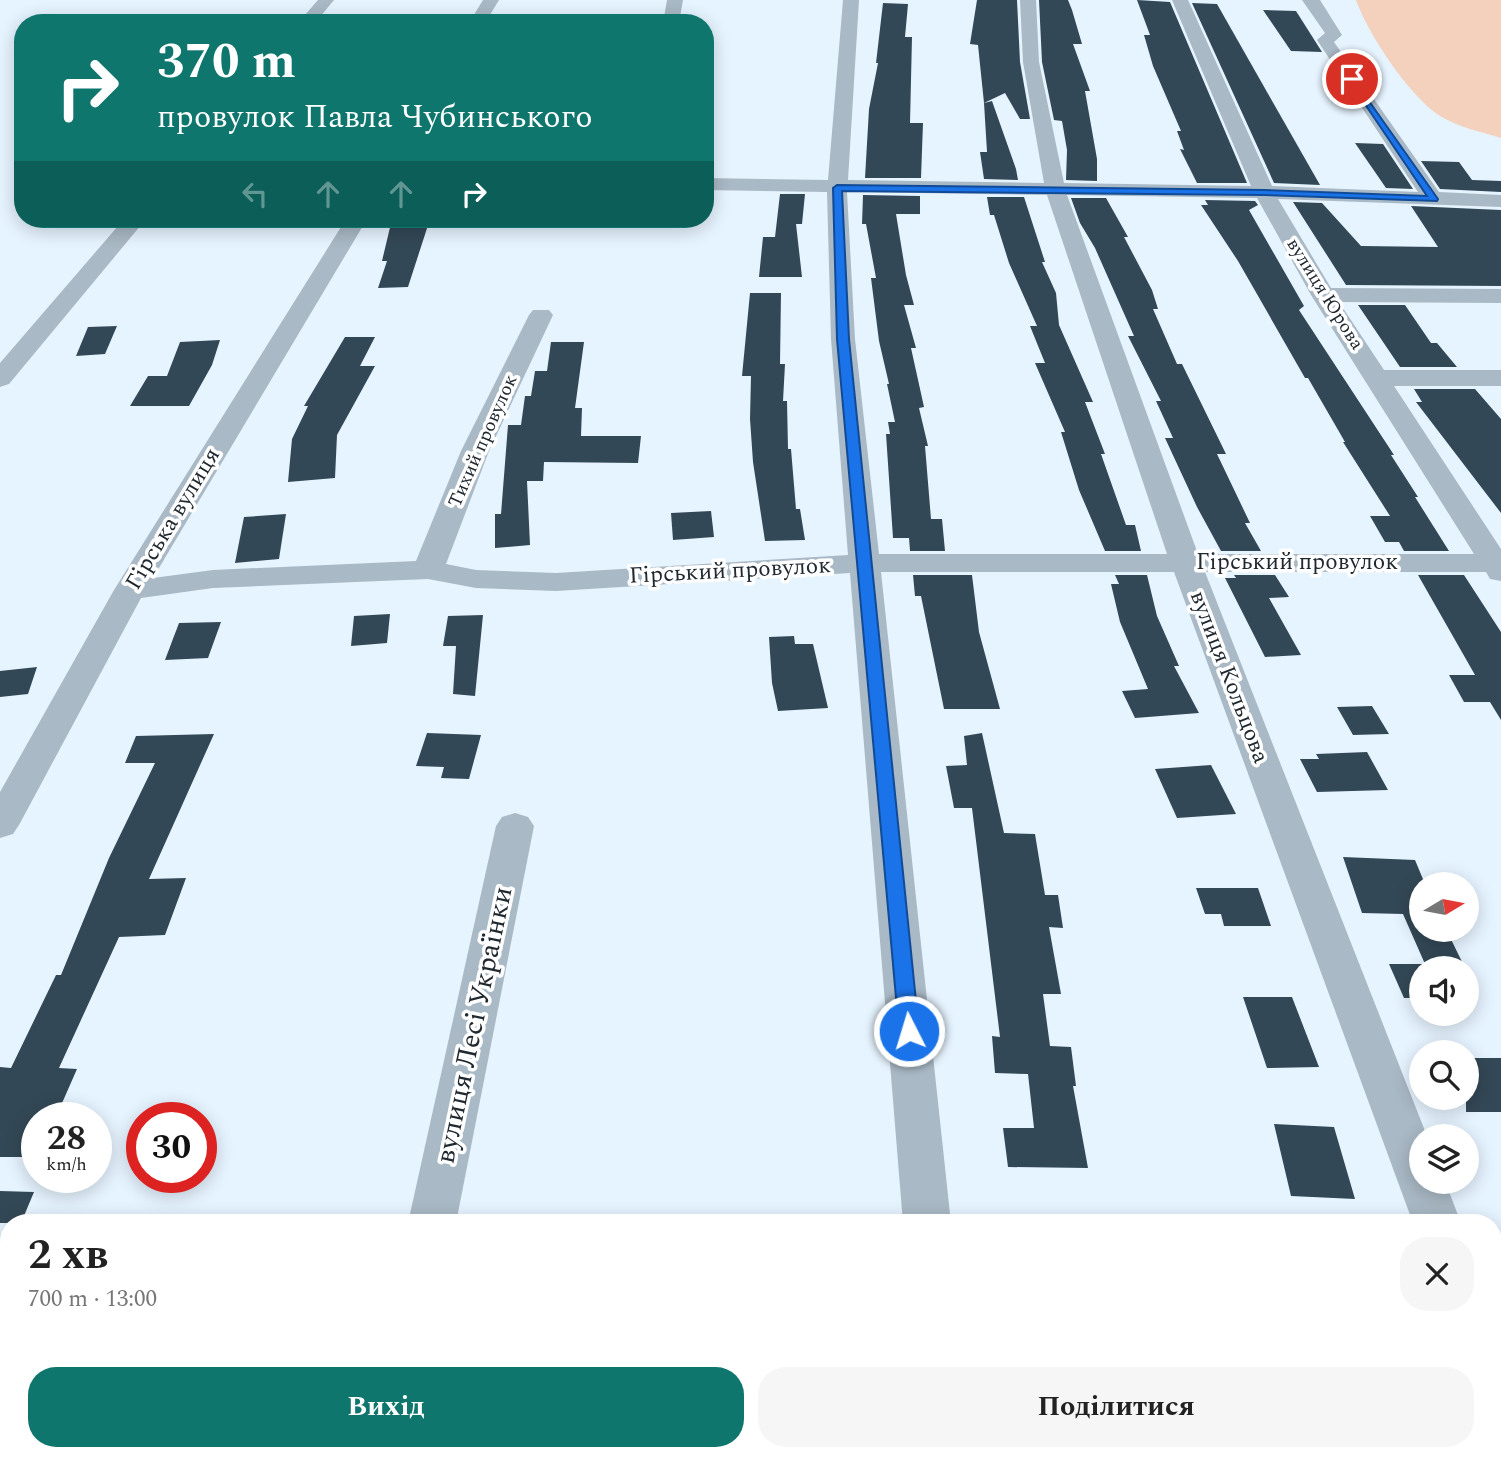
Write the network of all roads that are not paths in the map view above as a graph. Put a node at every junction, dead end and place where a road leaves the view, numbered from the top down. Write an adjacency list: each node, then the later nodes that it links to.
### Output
1 (326, 0): 6 (street)
2 (852, 0): 8 (street)
3 (1028, 0): 9 (street, вулиця Кольцова)
4 (1180, 0): 10 (street, вулиця Юрова)
5 (1310, 0): 11 (street)
6 (314, 14)
7 (714, 184): 8 (street)
8 (837, 188): 9 (street); 22 (street)
9 (1055, 190): 10 (street); 21 (street, вулиця Кольцова)
10 (1264, 192): 11 (street); 15 (street, вулиця Юрова)
11 (1433, 199): 12 (street)
12 (1501, 201)
13 (127, 228): 19 (street)
14 (351, 228): 25 (street, Гірська вулиця)
15 (1323, 295): 16 (street); 20 (street, вулиця Юрова)
16 (1501, 296)
17 (541, 315): 24 (street, Тихий провулок)
18 (1501, 378): 20 (street)
19 (0, 379)
20 (1379, 379): 23 (street, вулиця Юрова)
21 (1185, 561): 22 (street, Гірський провулок); 23 (street, Гірський провулок); 30 (street, вулиця Кольцова)
22 (865, 564): 24 (street, Гірський провулок); 29 (street)
23 (1499, 566)
24 (428, 569): 25 (street, Гірський провулок)
25 (130, 590): 26 (street, Гірська вулиця)
26 (0, 825)
27 (516, 826): 28 (street, вулиця Лесі Українки)
28 (434, 1214)
29 (926, 1214)
30 (1434, 1214)

